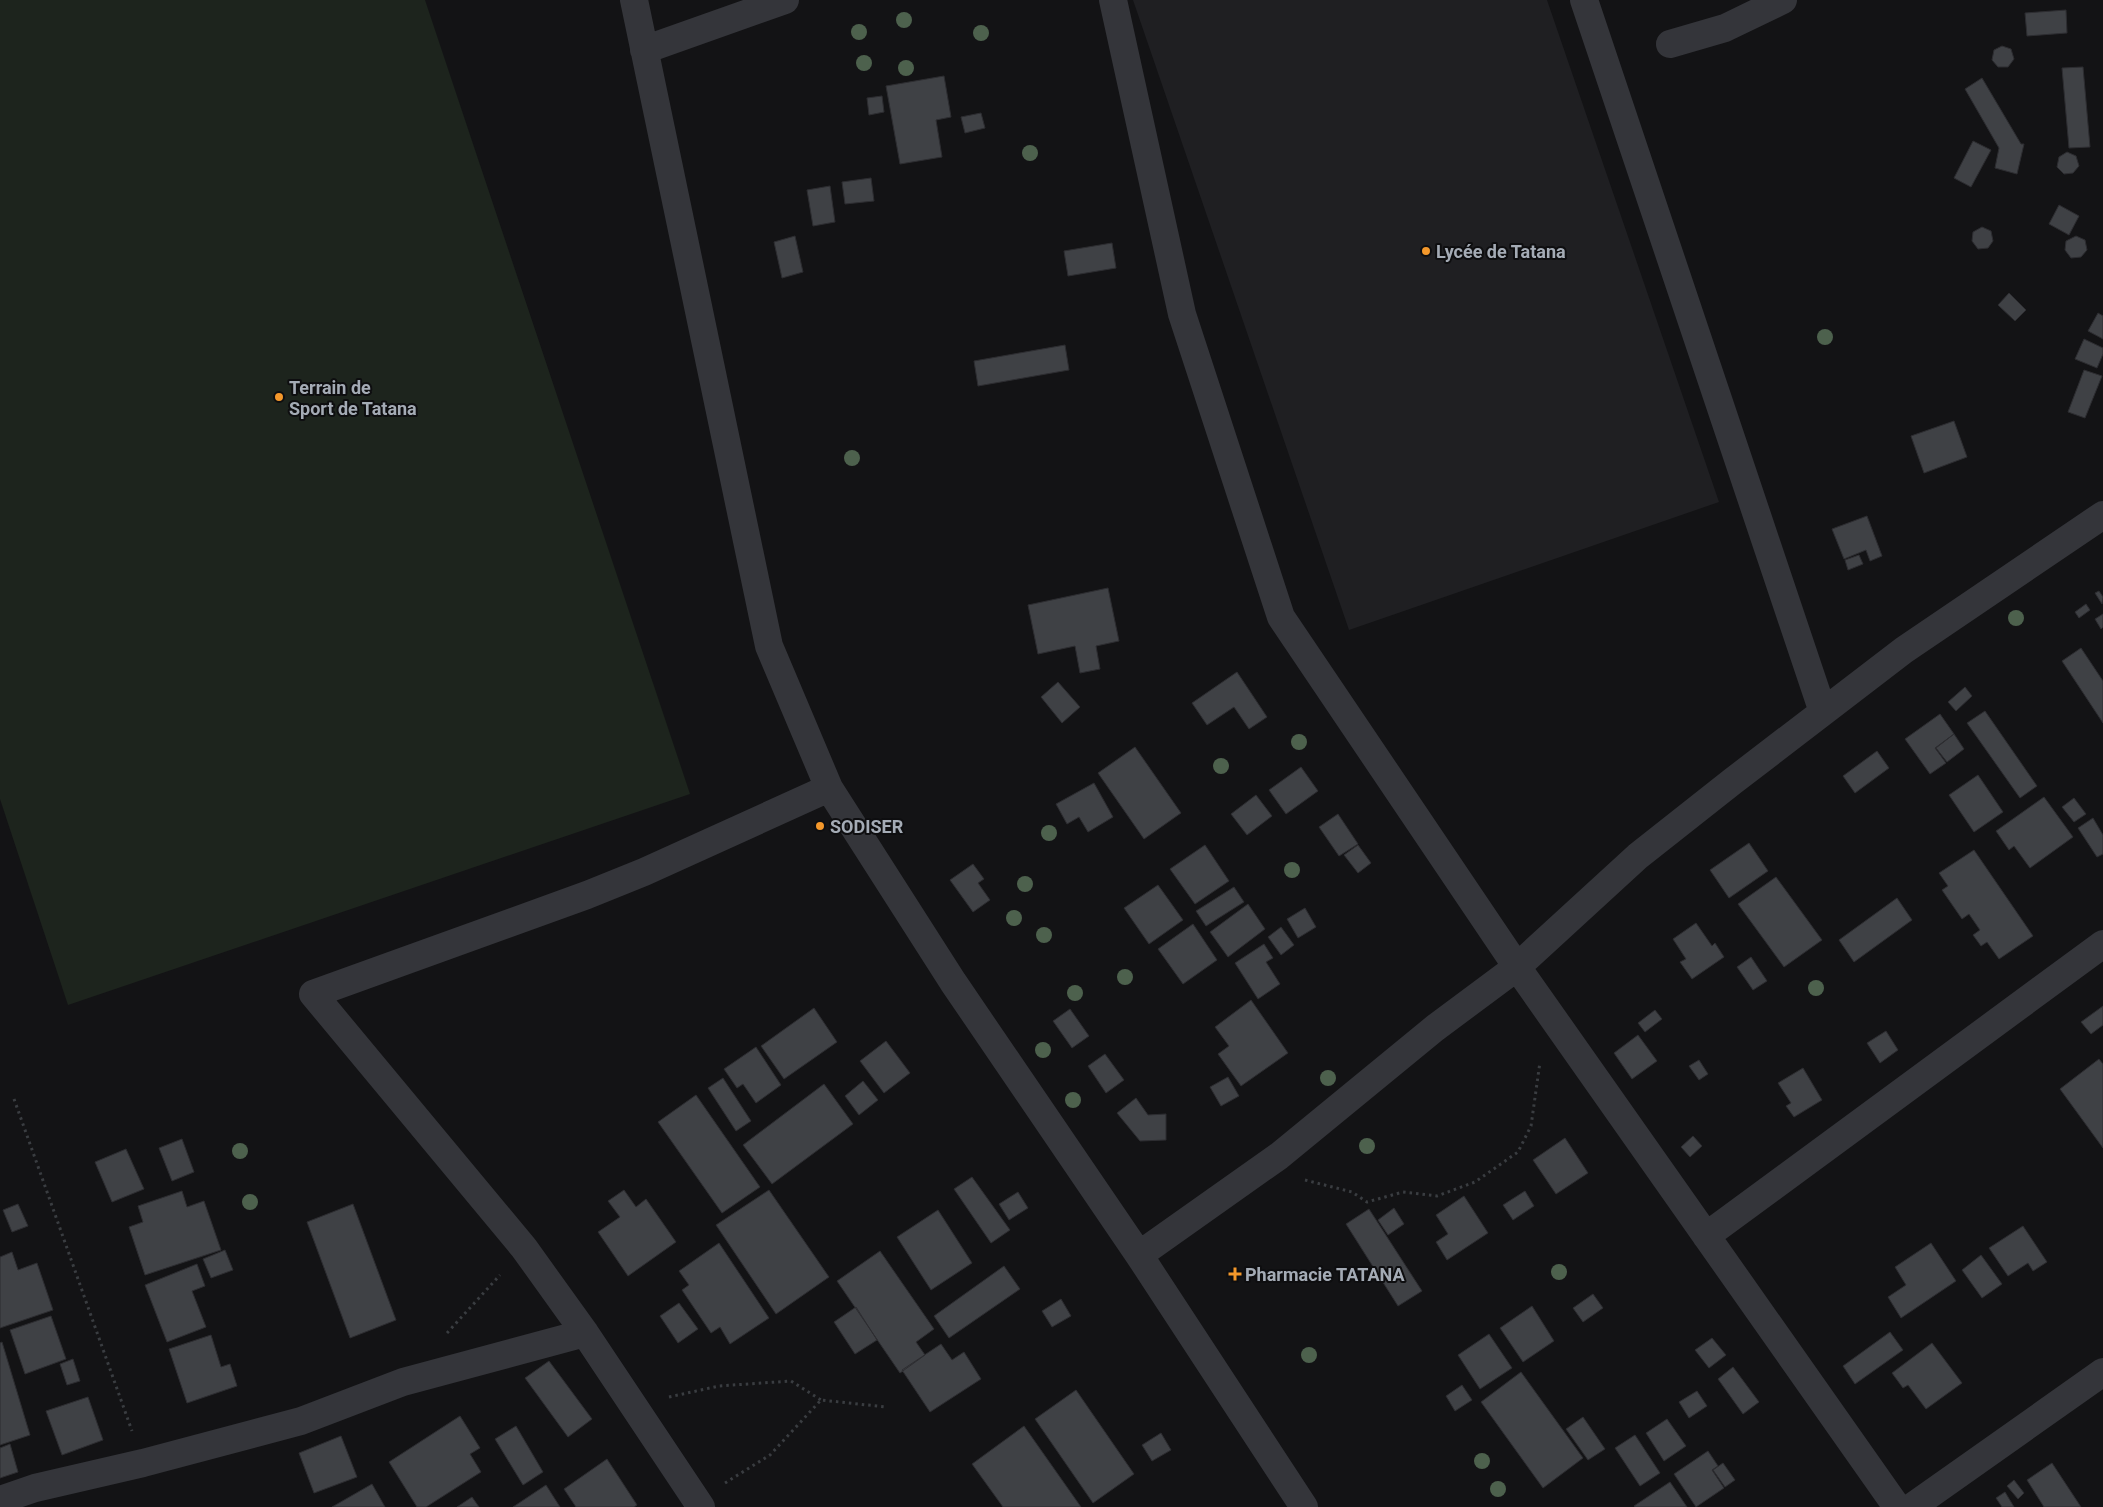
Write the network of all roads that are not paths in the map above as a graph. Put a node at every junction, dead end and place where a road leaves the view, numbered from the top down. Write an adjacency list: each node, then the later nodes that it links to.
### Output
1 (634, 0): 7 (street)
2 (785, 0): 7 (street)
3 (1113, 0): 12 (street)
4 (1584, 0): 9 (street)
5 (1783, 0): 6 (street)
6 (1670, 44)
7 (644, 50): 10 (street)
8 (2103, 515): 9 (street)
9 (1823, 712): 12 (street)
10 (829, 788): 14 (street); 15 (street)
11 (2103, 944): 13 (street)
12 (1517, 967): 13 (street); 14 (street)
13 (1706, 1236): 20 (street)
14 (1139, 1255): 19 (street)
15 (585, 1333): 17 (street); 18 (street)
16 (2103, 1372): 21 (street)
17 (0, 1500)
18 (699, 1504)
19 (1304, 1507)
20 (1897, 1507)
21 (1912, 1507)

